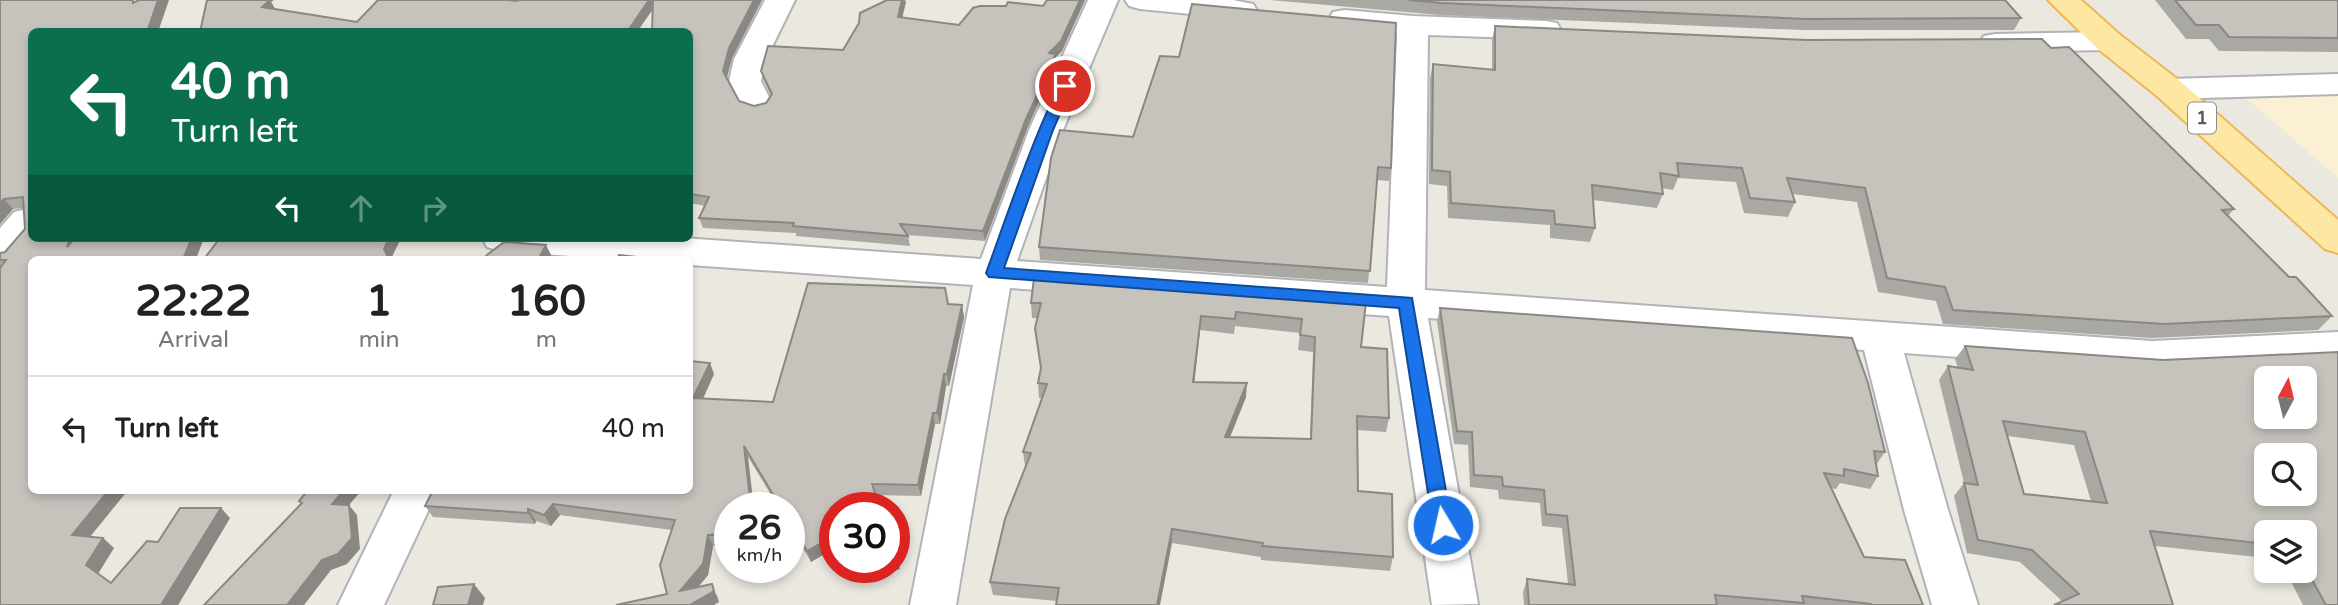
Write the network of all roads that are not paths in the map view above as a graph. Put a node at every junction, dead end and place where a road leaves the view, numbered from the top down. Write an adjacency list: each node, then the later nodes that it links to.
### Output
1 (780, 0): 13 (street)
2 (1103, 0): 21 (street)
3 (1140, 0): 5 (street)
4 (2063, 0): 9 (main road, 1)
5 (1273, 13)
6 (1313, 17): 7 (street)
7 (1413, 25): 8 (street); 22 (street)
8 (1578, 31)
9 (2108, 41): 10 (street); 12 (main road, 1)
10 (1966, 43)
11 (2338, 84): 12 (street)
12 (2169, 89): 15 (main road, 1)
13 (756, 103)
14 (20, 221): 17 (street)
15 (2338, 240)
16 (517, 242): 18 (street)
17 (0, 251)
18 (556, 251): 19 (street)
19 (656, 256)
20 (693, 258): 21 (street)
21 (994, 273): 22 (street); 28 (street)
22 (1406, 303): 23 (street); 26 (street)
23 (1880, 336): 24 (street); 29 (street)
24 (2338, 347)
25 (414, 494): 27 (street)
26 (1455, 604)
27 (360, 605)
28 (933, 605)
29 (1955, 605)

